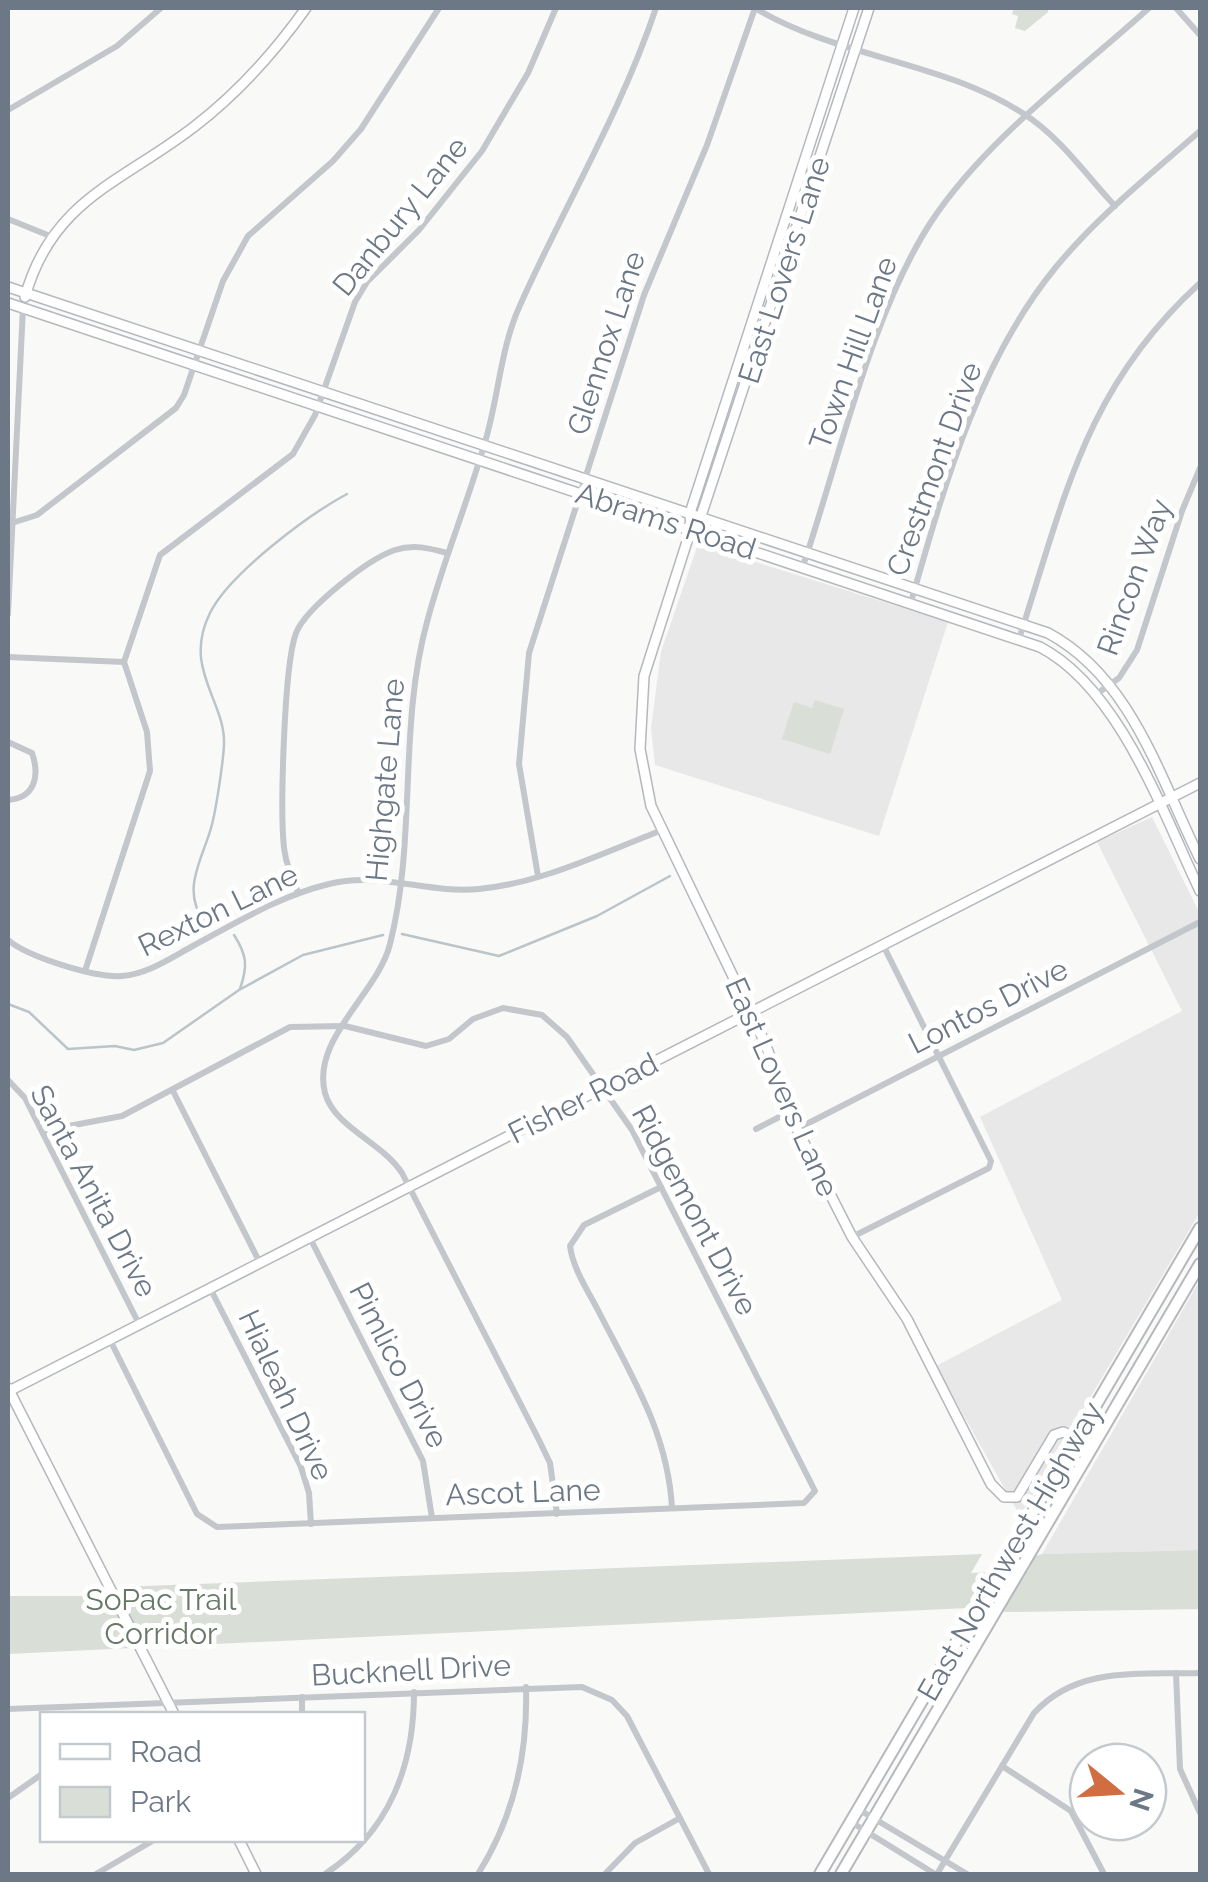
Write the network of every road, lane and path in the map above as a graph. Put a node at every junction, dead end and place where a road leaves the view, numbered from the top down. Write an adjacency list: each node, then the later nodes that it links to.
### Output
1 (161, 8): 14 (street)
2 (306, 8): 19 (main road)
3 (438, 8): 27 (street)
4 (556, 8): 29 (street, Danbury Lane)
5 (656, 8): 31 (street, Highgate Lane)
6 (754, 8): 12 (street); 34 (street, Glennox Lane)
7 (854, 8): 12 (main road, East Lovers Lane)
8 (869, 8): 13 (main road, East Lovers Lane)
9 (1150, 8): 15 (street, Town Hill Lane)
10 (1176, 8): 11 (street)
11 (1200, 35)
12 (842, 44): 13 (street); 22 (main road, East Lovers Lane)
13 (856, 49): 15 (street); 24 (main road, East Lovers Lane)
14 (8, 110)
15 (1029, 117): 17 (street); 40 (street, Town Hill Lane)
16 (1200, 130): 17 (street, Crestmont Drive)
17 (1115, 206): 43 (street, Crestmont Drive)
18 (8, 219): 19 (street)
19 (50, 236): 23 (main road)
20 (1200, 283): 46 (street)
21 (8, 288): 23 (main road, Abrams Road)
22 (761, 292): 24 (main road); 36 (main road, East Lovers Lane)
23 (26, 294): 26 (main road); 27 (main road, Abrams Road)
24 (776, 296): 37 (main road, East Lovers Lane)
25 (8, 303): 26 (main road, Abrams Road)
26 (23, 308): 28 (main road, Abrams Road); 38 (street)
27 (200, 351): 28 (street); 29 (main road, Abrams Road)
28 (194, 366): 30 (main road, Abrams Road); 38 (street)
29 (322, 392): 30 (street, Danbury Lane); 31 (main road, Abrams Road)
30 (318, 406): 32 (main road, Abrams Road); 51 (street, Danbury Lane)
31 (484, 445): 32 (street, Highgate Lane); 34 (main road, Abrams Road)
32 (480, 459): 35 (main road, Abrams Road); 41 (street, Highgate Lane)
33 (1200, 468): 52 (street, Rincon Way)
34 (586, 478): 35 (street, Glennox Lane); 36 (main road, Abrams Road)
35 (579, 492): 39 (main road, Abrams Road); 61 (street, Glennox Lane)
36 (690, 513): 37 (main road, Abrams Road); 39 (main road, East Lovers Lane)
37 (703, 518): 39 (main road, East Lovers Lane); 40 (main road, Abrams Road)
38 (12, 523): 45 (street)
39 (691, 529): 42 (main road, Abrams Road); 59 (main road, East Lovers Lane)
40 (808, 552): 42 (street, Town Hill Lane); 43 (main road, Abrams Road)
41 (448, 553): 62 (street, Highgate Lane); 64 (street)
42 (803, 566): 44 (main road, Abrams Road)
43 (915, 588): 44 (street, Crestmont Drive); 46 (main road, Abrams Road)
44 (911, 602): 47 (main road, Abrams Road)
45 (8, 614)
46 (1024, 624): 47 (street); 48 (main road, Abrams Road)
47 (1020, 638): 50 (main road, Abrams Road)
48 (1072, 648): 50 (main road); 52 (main road, Abrams Road)
49 (8, 657): 51 (street)
50 (1063, 660): 53 (main road, Abrams Road)
51 (124, 662): 68 (street)
52 (1111, 684): 53 (street, Rincon Way); 57 (main road, Abrams Road)
53 (1098, 693): 58 (main road, Abrams Road)
54 (8, 742): 56 (street)
55 (1200, 783): 57 (main road, Fisher Road)
56 (8, 800)
57 (1171, 800): 58 (main road, Fisher Road); 60 (main road, Abrams Road)
58 (1158, 806): 63 (main road, Abrams Road); 67 (main road, Fisher Road)
59 (660, 831): 61 (street, Rexton Lane); 69 (main road, East Lovers Lane)
60 (1200, 860)
61 (538, 876): 62 (street, Rexton Lane)
62 (400, 881): 64 (street, Rexton Lane); 70 (street, Highgate Lane)
63 (1200, 891)
64 (298, 892): 68 (street, Rexton Lane)
65 (1200, 922): 71 (street, Lontos Drive)
66 (8, 940): 68 (street, Rexton Lane)
67 (883, 945): 69 (main road, Fisher Road); 71 (street)
68 (85, 971)
69 (751, 1012): 73 (main road, Fisher Road); 75 (main road, East Lovers Lane)
70 (344, 1026): 73 (street, Ridgemont Drive); 74 (street, Ridgemont Drive); 79 (street, Highgate Lane)
71 (940, 1056): 77 (street, Lontos Drive); 83 (street)
72 (8, 1080): 78 (street, Santa Anita Drive)
73 (603, 1087): 79 (main road, Fisher Road); 80 (street, Ridgemont Drive)
74 (173, 1092): 78 (street, Ridgemont Drive); 84 (street, Hialeah Drive)
75 (788, 1112): 76 (street); 77 (main road, East Lovers Lane)
76 (756, 1129)
77 (797, 1129): 83 (main road, East Lovers Lane)
78 (42, 1132): 89 (street, Santa Anita Drive)
79 (409, 1186): 82 (main road, Fisher Road); 96 (street, Highgate Lane)
80 (661, 1186): 94 (street, Ridgemont Drive); 95 (street)
81 (1200, 1228): 87 (main road, East Northwest Highway)
82 (309, 1237): 84 (main road, Fisher Road); 97 (street, Pimlico Drive)
83 (852, 1237): 92 (main road, East Lovers Lane)
84 (260, 1263): 86 (main road, Fisher Road)
85 (1200, 1264): 88 (main road, East Northwest Highway)
86 (210, 1288): 89 (main road, Fisher Road); 98 (street, Hialeah Drive)
87 (1153, 1306): 88 (main road); 92 (main road, East Northwest Highway)
88 (1169, 1316): 93 (main road, East Northwest Highway)
89 (139, 1324): 90 (main road, Fisher Road)
90 (110, 1340): 91 (main road, Fisher Road); 99 (street, Santa Anita Drive)
91 (8, 1390): 105 (main road)
92 (1077, 1437): 93 (main road); 114 (main road, East Northwest Highway)
93 (1093, 1445): 117 (main road, East Northwest Highway)
94 (814, 1491): 95 (street, Ascot Lane)
95 (672, 1508): 96 (street, Ascot Lane)
96 (556, 1514): 97 (street, Ascot Lane)
97 (432, 1518): 98 (street, Ascot Lane)
98 (311, 1524): 99 (street, Ascot Lane)
99 (227, 1527)
100 (1200, 1673): 101 (street)
101 (1176, 1674): 110 (street); 113 (street)
102 (526, 1687): 103 (street, Bucknell Drive); 116 (street, Bucknell Drive); 128 (street)
103 (414, 1692): 104 (street, Bucknell Drive); 120 (street)
104 (302, 1698): 105 (street, Bucknell Drive); 109 (street)
105 (168, 1703): 107 (street, Bucknell Drive); 108 (main road)
106 (8, 1709): 107 (street, Bucknell Drive)
107 (51, 1711)
108 (173, 1712)
109 (302, 1712)
110 (1002, 1766): 124 (street); 135 (street)
111 (40, 1775): 112 (street)
112 (8, 1798)
113 (1198, 1800): 115 (street)
114 (858, 1808): 117 (street); 118 (main road, East Northwest Highway)
115 (1200, 1813)
116 (680, 1818): 129 (street); 130 (street, Bucknell Drive)
117 (874, 1819): 119 (main road, East Northwest Highway); 124 (street)
118 (851, 1822): 119 (street); 131 (main road, East Northwest Highway)
119 (865, 1834): 132 (main road, East Northwest Highway); 133 (street)
120 (365, 1838)
121 (151, 1842): 125 (street)
122 (239, 1842): 126 (main road)
123 (361, 1842): 127 (street)
124 (945, 1861): 133 (street); 134 (street)
125 (96, 1874)
126 (256, 1874)
127 (324, 1874)
128 (478, 1874)
129 (605, 1874)
130 (709, 1874)
131 (820, 1874)
132 (842, 1874)
133 (936, 1874)
134 (967, 1874)
135 (1104, 1874)

